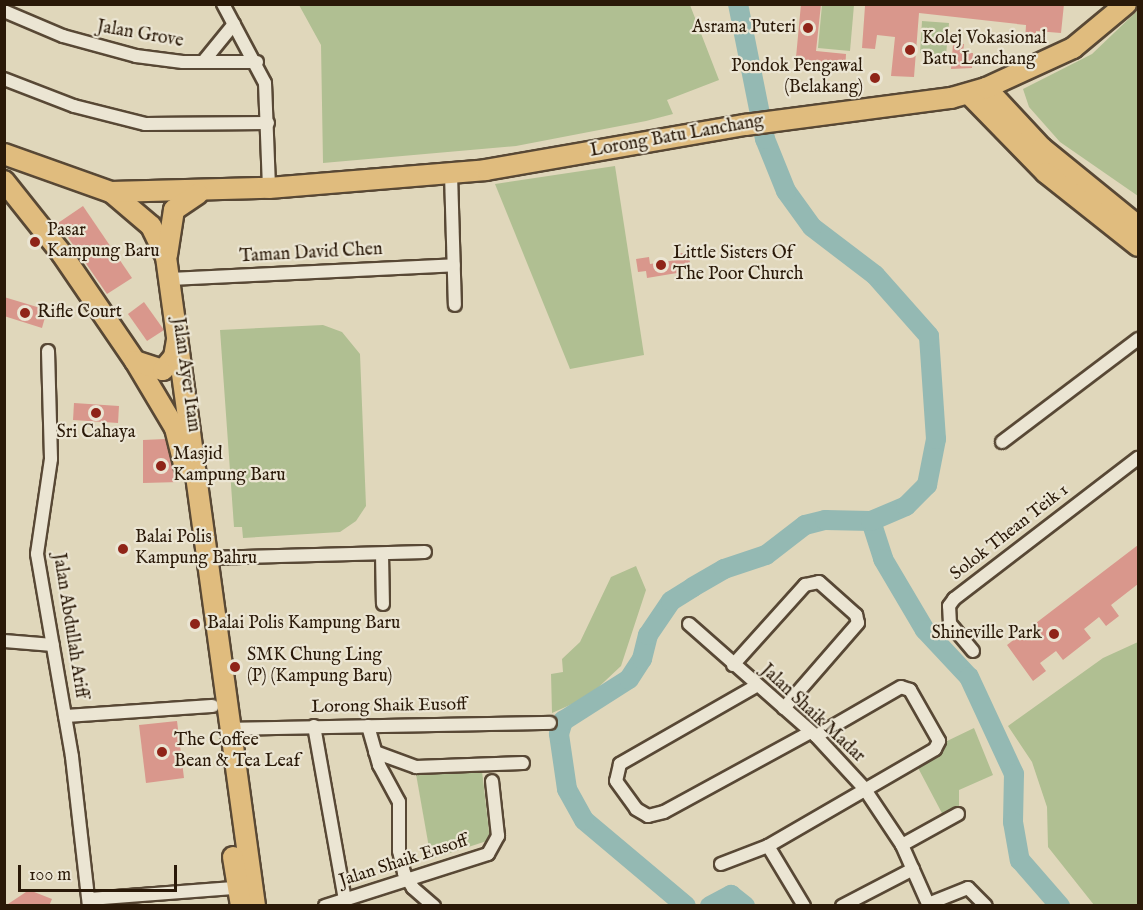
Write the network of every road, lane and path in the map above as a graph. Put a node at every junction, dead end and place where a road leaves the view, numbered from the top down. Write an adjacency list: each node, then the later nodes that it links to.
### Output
1 (223, 4): 4 (street)
2 (1126, 4): 7 (main road, Lorong Batu Lanchang)
3 (4, 11): 5 (street, Jalan Grove)
4 (234, 24): 5 (street, Jalan Grove); 6 (street)
5 (203, 62): 6 (street, Jalan Grove)
6 (257, 62): 10 (street)
7 (1030, 68): 9 (main road, Lorong Batu Lanchang); 11 (main road)
8 (4, 79): 10 (street)
9 (978, 91): 11 (main road); 13 (main road, Lorong Batu Lanchang); 19 (main road)
10 (268, 123): 15 (street)
11 (1028, 133): 18 (main road)
12 (4, 154): 16 (main road, Jalan Ayer Itam)
13 (451, 174): 15 (main road, Lorong Batu Lanchang); 21 (street)
14 (4, 181): 27 (main road, Jalan Ayer Itam)
15 (269, 188): 17 (main road, Lorong Batu Lanchang)
16 (111, 192): 17 (main road, Lorong Batu Lanchang); 20 (main road, Jalan Ayer Itam)
17 (203, 192): 20 (main road, Lorong Batu Lanchang)
18 (1138, 226)
19 (1138, 246)
20 (166, 257): 22 (main road, Jalan Ayer Itam)
21 (454, 265): 22 (street, Taman David Chen); 23 (street)
22 (171, 279): 24 (main road, Jalan Ayer Itam)
23 (455, 305)
24 (178, 322): 27 (main road); 32 (main road, Jalan Ayer Itam)
25 (1138, 339): 28 (street)
26 (48, 351): 36 (street, Jalan Abdullah Ariff)
27 (135, 361): 40 (main road, Jalan Ayer Itam)
28 (1002, 442)
29 (1138, 458): 37 (street, Solok Thean Teik 1)
30 (425, 552): 31 (street)
31 (382, 554): 32 (street); 33 (street)
32 (207, 558): 46 (main road, Jalan Ayer Itam)
33 (383, 604)
34 (689, 624): 38 (street, Jalan Shaik Madar)
35 (4, 641): 36 (street)
36 (53, 645): 42 (street, Jalan Abdullah Ariff)
37 (973, 651)
38 (734, 665): 39 (street, Jalan Shaik Madar); 41 (street)
39 (756, 686): 41 (street, Jalan Shaik Madar); 47 (street)
40 (213, 706): 42 (street); 58 (main road, Jalan Ayer Itam)
41 (784, 708): 47 (street, Jalan Shaik Madar)
42 (65, 716): 60 (street, Jalan Abdullah Ariff)
43 (550, 723): 45 (street, Lorong Shaik Eusoff)
44 (314, 726): 45 (street, Lorong Shaik Eusoff); 46 (street, Lorong Shaik Eusoff); 59 (street)
45 (368, 726): 48 (street)
46 (229, 729): 58 (main road, Jalan Ayer Itam)
47 (813, 734): 51 (street, Jalan Shaik Madar); 51 (street)
48 (375, 752): 49 (street); 57 (street)
49 (523, 763)
50 (492, 780): 57 (street, Jalan Shaik Eusoff)
51 (864, 788): 53 (street, Jalan Shaik Madar); 54 (street)
52 (958, 814): 53 (street)
53 (902, 845): 56 (street, Jalan Shaik Madar)
54 (768, 846): 55 (street); 65 (street)
55 (721, 864)
56 (913, 868): 62 (street, Jalan Shaik Madar); 66 (street)
57 (410, 880): 59 (street, Jalan Shaik Eusoff); 61 (street)
58 (243, 893): 60 (street); 63 (main road, Jalan Ayer Itam)
59 (345, 900): 64 (street, Jalan Shaik Eusoff)
60 (89, 902)
61 (430, 904)
62 (929, 905): 67 (street)
63 (255, 906)
64 (325, 906)
65 (804, 906)
66 (842, 906)
67 (986, 906)

